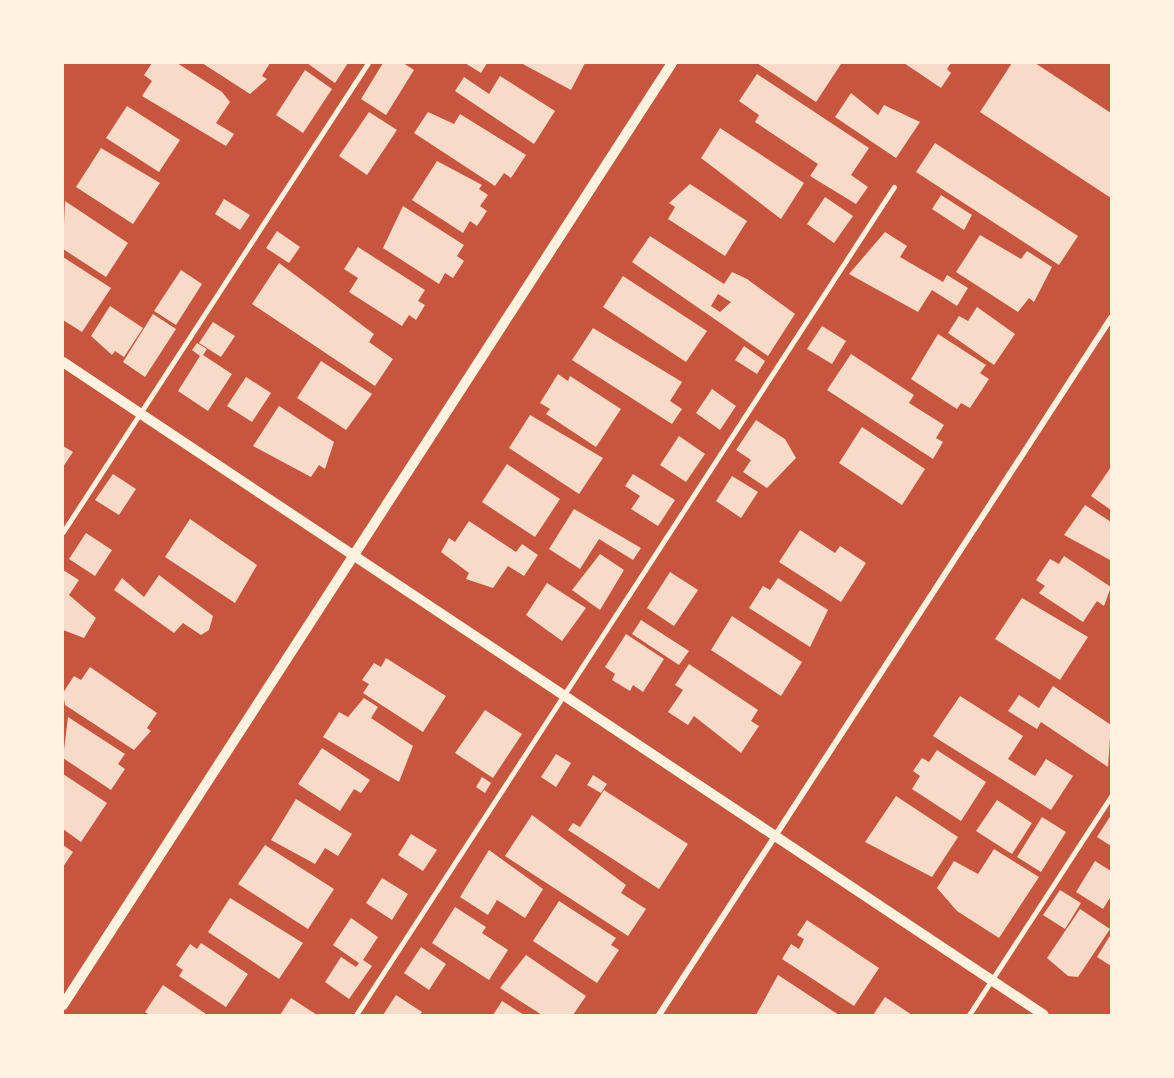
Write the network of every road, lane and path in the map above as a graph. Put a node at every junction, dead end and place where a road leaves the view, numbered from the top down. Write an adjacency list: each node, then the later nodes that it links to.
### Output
1 (368, 63): 6 (lane)
2 (672, 63): 8 (street)
3 (894, 187): 9 (lane)
4 (1111, 318): 11 (street)
5 (63, 362): 6 (street)
6 (141, 412): 7 (lane); 8 (street)
7 (63, 532)
8 (356, 552): 9 (street); 13 (street)
9 (566, 693): 11 (street); 14 (lane)
10 (1111, 796): 12 (lane)
11 (775, 834): 12 (street); 15 (street)
12 (992, 980): 16 (lane); 17 (street)
13 (63, 1005)
14 (356, 1015)
15 (659, 1015)
16 (969, 1015)
17 (1044, 1015)

